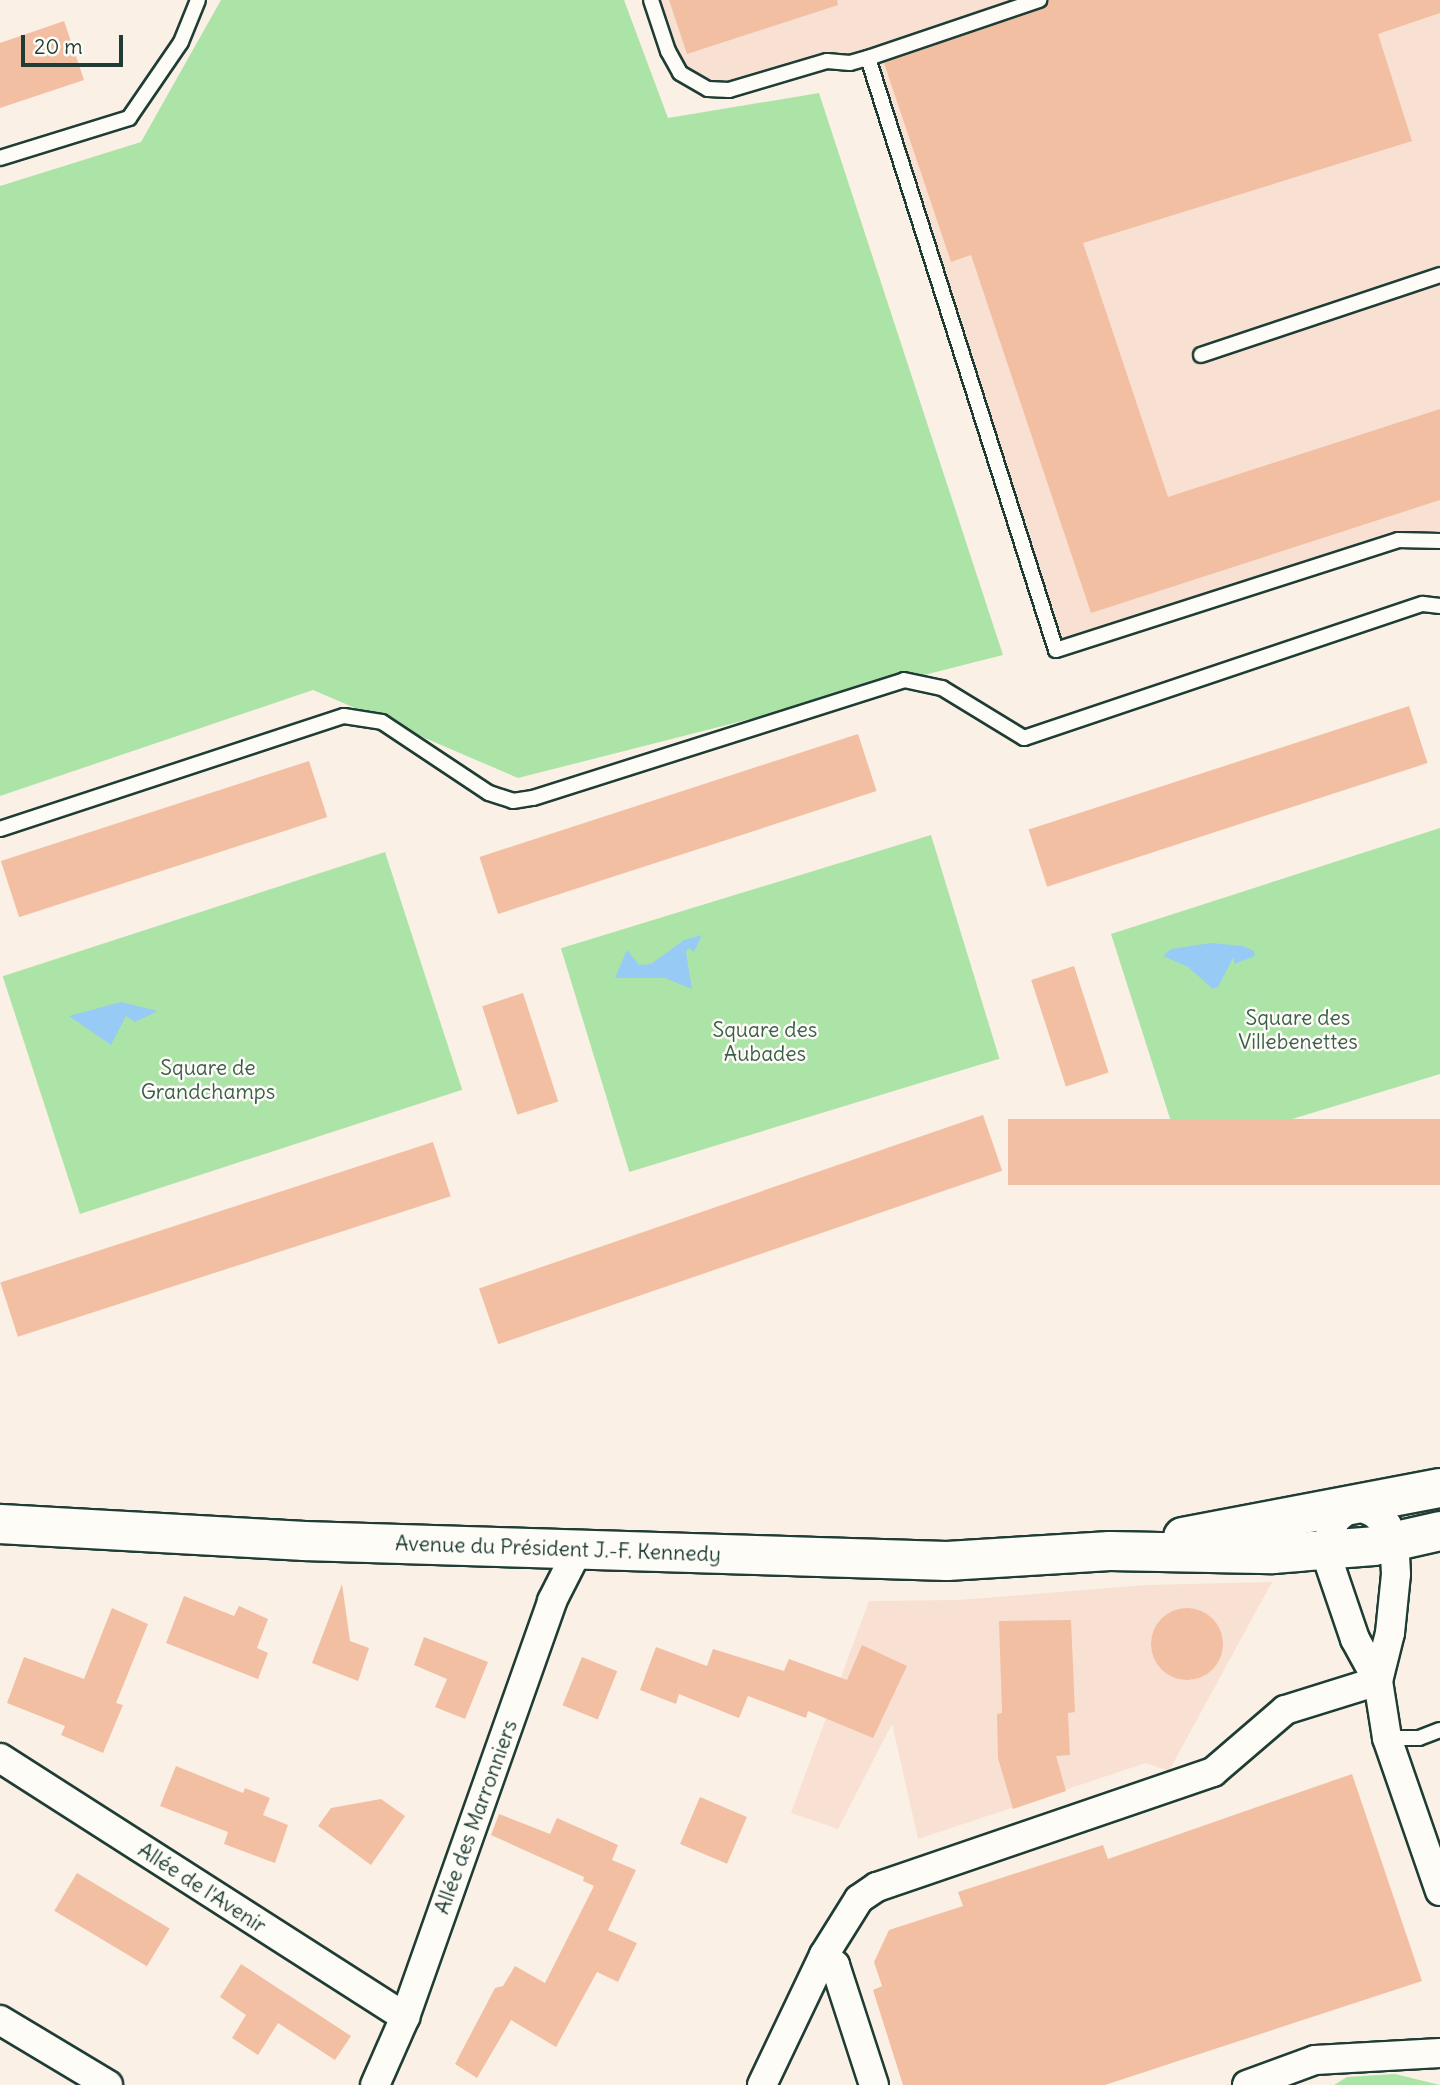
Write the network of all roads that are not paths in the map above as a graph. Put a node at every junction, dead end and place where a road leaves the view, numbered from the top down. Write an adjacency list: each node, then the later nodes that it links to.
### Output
1 (198, 0): 5 (lane)
2 (651, 0): 4 (lane)
3 (1039, 0): 4 (lane)
4 (868, 58): 8 (lane)
5 (0, 158)
6 (1440, 275): 7 (lane)
7 (1201, 355)
8 (1440, 541)
9 (1440, 606): 10 (lane)
10 (0, 829)
11 (1440, 1488): 12 (main road, Avenue du Président J.-F. Kennedy)
12 (1354, 1504): 15 (street); 17 (main road, Avenue du Président J.-F. Kennedy); 18 (street)
13 (0, 1524): 16 (main road, Avenue du Président J.-F. Kennedy)
14 (1440, 1531): 15 (main road, Avenue du Président J.-F. Kennedy)
15 (1394, 1541): 18 (main road, Avenue du Président J.-F. Kennedy); 19 (street)
16 (578, 1550): 17 (main road, Avenue du Président J.-F. Kennedy); 25 (street, Allée des Marronniers)
17 (1116, 1551): 18 (main road, Avenue du Président J.-F. Kennedy)
18 (1325, 1551): 19 (street)
19 (1378, 1681): 21 (street); 24 (street)
20 (1440, 1730): 21 (lane)
21 (1387, 1738): 23 (street)
22 (0, 1758): 25 (street, Allée de l'Avenir)
23 (1440, 1891)
24 (824, 1955): 31 (street); 32 (street)
25 (405, 2017): 30 (street, Allée des Marronniers)
26 (0, 2020): 29 (street)
27 (1440, 2053): 28 (street)
28 (1315, 2060): 33 (street); 34 (street)
29 (108, 2085)
30 (375, 2085)
31 (762, 2085)
32 (874, 2085)
33 (1247, 2085)
34 (1299, 2085)

